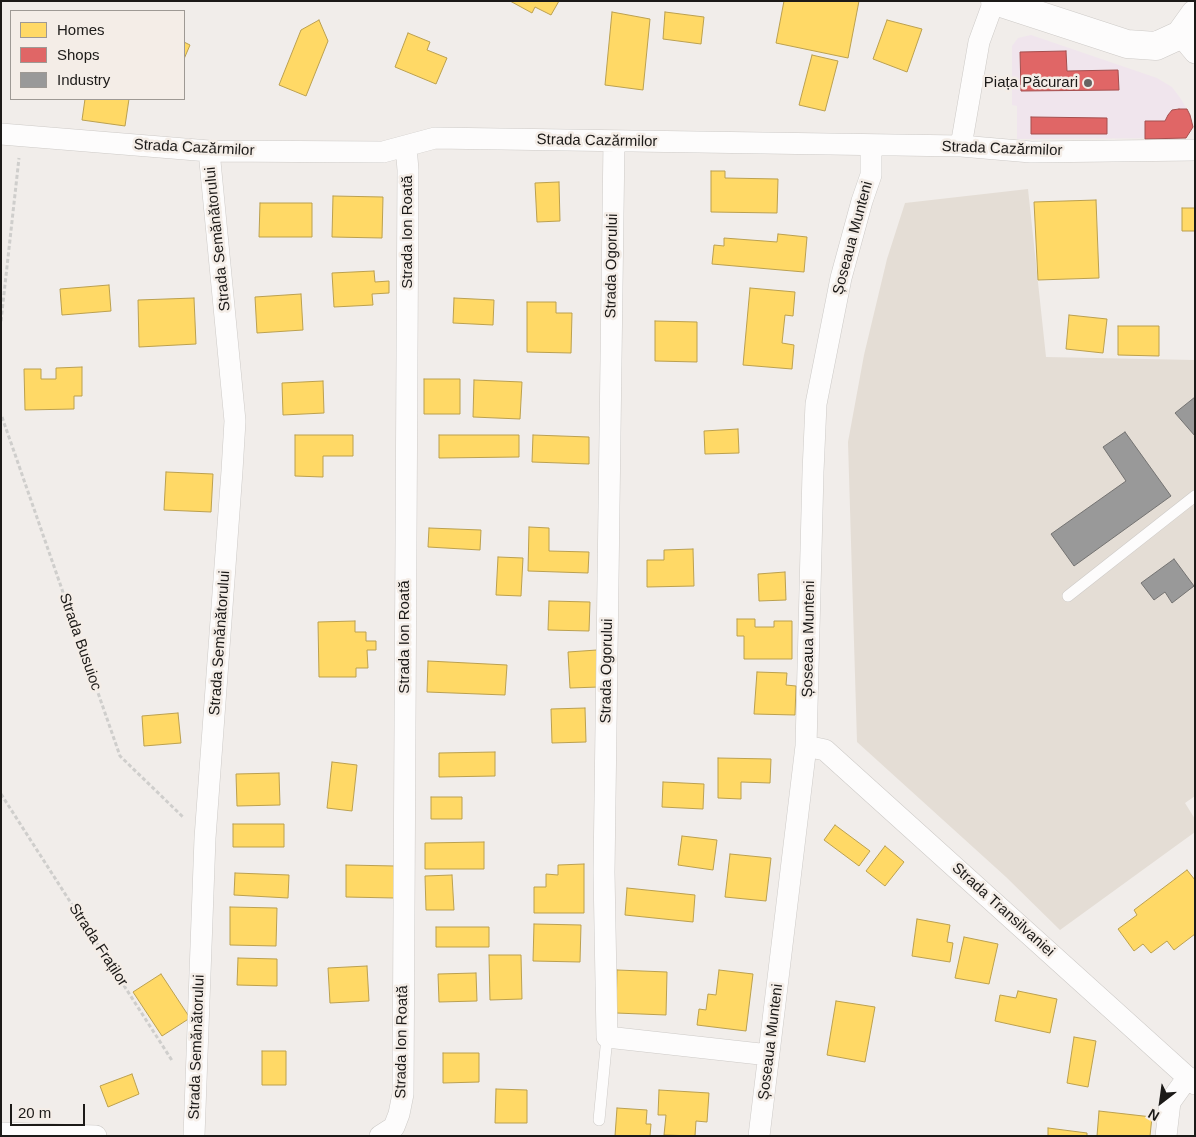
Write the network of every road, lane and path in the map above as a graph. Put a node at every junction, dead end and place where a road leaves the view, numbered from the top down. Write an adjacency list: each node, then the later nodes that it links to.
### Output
1 (994, 1): 2 (street); 7 (street)
2 (1190, 34)
3 (8, 135): 9 (street, Strada Cazărmilor); 10 (path)
4 (614, 140): 5 (street, Strada Cazărmilor); 6 (street, Strada Cazărmilor); 17 (street, Strada Ogorului)
5 (406, 146): 9 (street, Strada Cazărmilor); 22 (street, Strada Ion Roată)
6 (871, 146): 7 (street, Strada Cazărmilor); 14 (street, Șoseaua Munteni)
7 (961, 146): 8 (street, Strada Cazărmilor)
8 (1195, 150)
9 (209, 151): 16 (street, Strada Semănătorului)
10 (1, 321)
11 (2, 417): 16 (path, Strada Busuioc)
12 (1195, 496): 13 (lane)
13 (1068, 596)
14 (806, 746): 18 (street, Șoseaua Munteni); 20 (street, Strada Transilvaniei)
15 (1, 794): 19 (path, Strada Fraților)
16 (205, 838): 25 (street, Strada Semănătorului)
17 (607, 1037): 18 (street); 21 (lane)
18 (769, 1055): 26 (street, Șoseaua Munteni)
19 (174, 1063)
20 (1192, 1080): 27 (street)
21 (599, 1120)
22 (387, 1131)
23 (1, 1133): 24 (street)
24 (96, 1136)
25 (194, 1136)
26 (759, 1136)
27 (1166, 1136)

